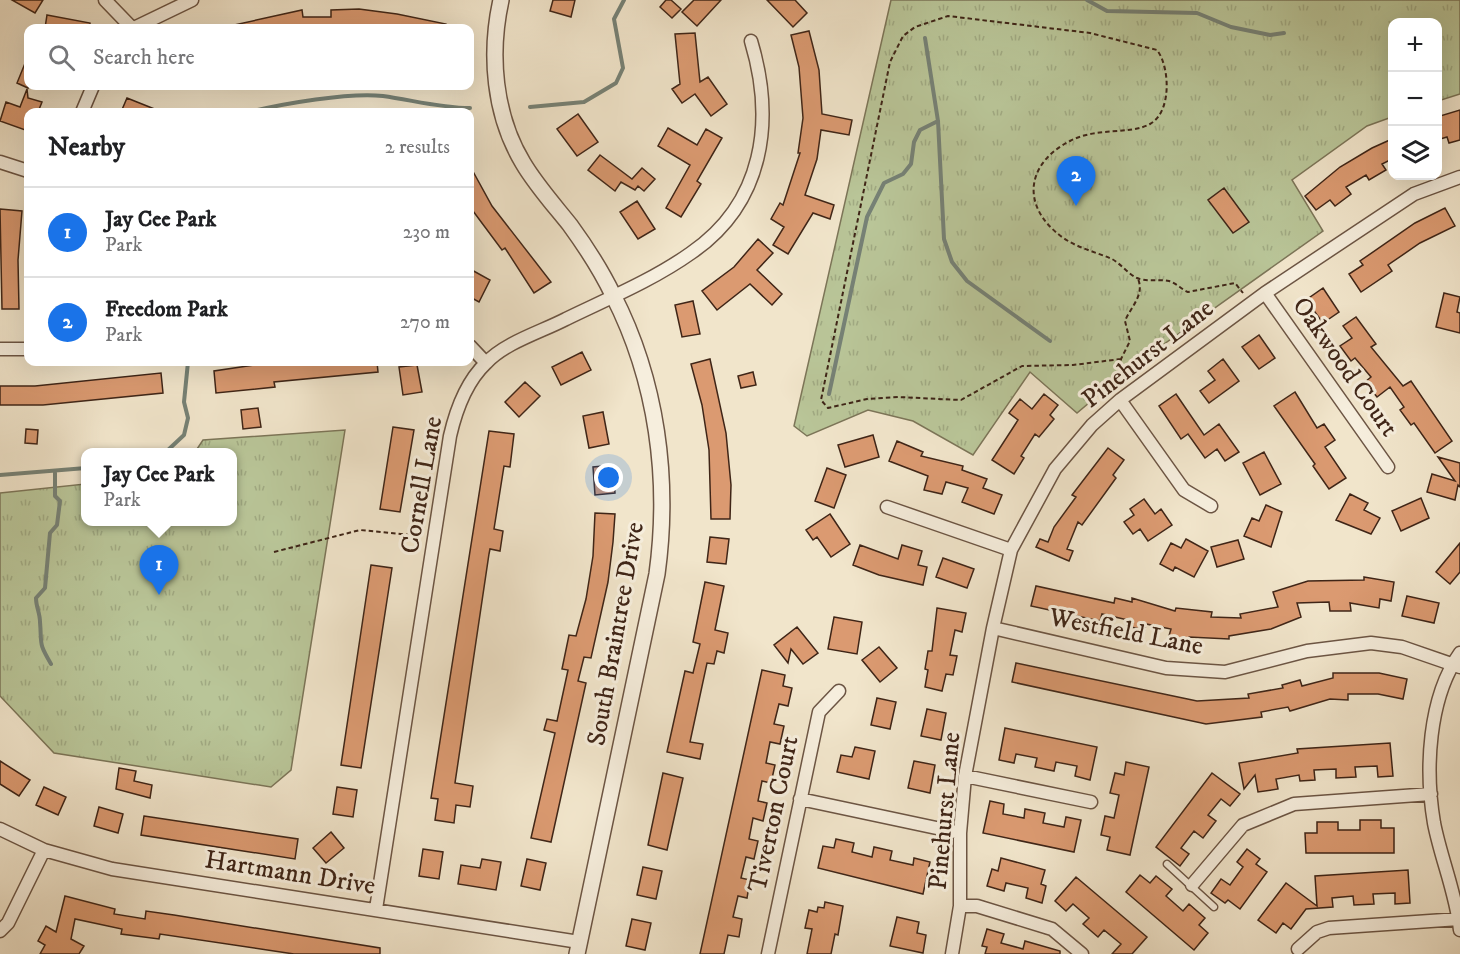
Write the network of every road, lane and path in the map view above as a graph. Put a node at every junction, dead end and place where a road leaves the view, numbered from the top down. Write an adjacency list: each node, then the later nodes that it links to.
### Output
1 (105, 0): 4 (street)
2 (192, 0): 5 (street)
3 (499, 0): 15 (street, South Braintree Drive)
4 (129, 24)
5 (141, 24)
6 (751, 41): 15 (street, Cornell Lane)
7 (91, 90): 8 (street)
8 (84, 108)
9 (0, 162): 10 (street)
10 (24, 170)
11 (1460, 177): 13 (street, Pinehurst Lane)
12 (1138, 279): 14 (path); 19 (path); 19 (path)
13 (1265, 293): 22 (street, Pinehurst Lane); 23 (street, Oakwood Court)
14 (1244, 294)
15 (614, 296): 20 (street, Cornell Lane); 47 (street, South Braintree Drive)
16 (0, 349): 17 (street)
17 (24, 349)
18 (474, 350): 20 (street)
19 (1120, 359): 21 (path)
20 (486, 363): 26 (street, Cornell Lane)
21 (1122, 383)
22 (1120, 400): 24 (street); 27 (street, Pinehurst Lane)
23 (1388, 467)
24 (1211, 506)
25 (887, 507): 27 (street)
26 (435, 538): 28 (path); 44 (street, Cornell Lane)
27 (1011, 550): 29 (street, Pinehurst Lane)
28 (274, 552)
29 (993, 628): 31 (street, Westfield Lane); 33 (street, Pinehurst Lane)
30 (1460, 653): 31 (street)
31 (1456, 666): 34 (street)
32 (839, 691): 35 (street, Tiverton Court)
33 (965, 776): 36 (street); 38 (street, Pinehurst Lane)
34 (1431, 794): 41 (street); 45 (street)
35 (800, 799): 38 (street); 49 (street, Tiverton Court)
36 (1091, 802)
37 (0, 829): 39 (street, Hartmann Drive)
38 (960, 833): 42 (street, Pinehurst Lane)
39 (44, 850): 44 (street, Hartmann Drive); 46 (street)
40 (1167, 864): 41 (lane)
41 (1191, 885): 43 (lane)
42 (960, 906): 50 (street, Pinehurst Lane); 51 (street)
43 (1214, 907)
44 (376, 909): 47 (street, Hartmann Drive)
45 (1459, 925): 48 (street)
46 (0, 931)
47 (578, 948)
48 (1298, 949)
49 (768, 954)
50 (952, 954)
51 (1082, 954)

